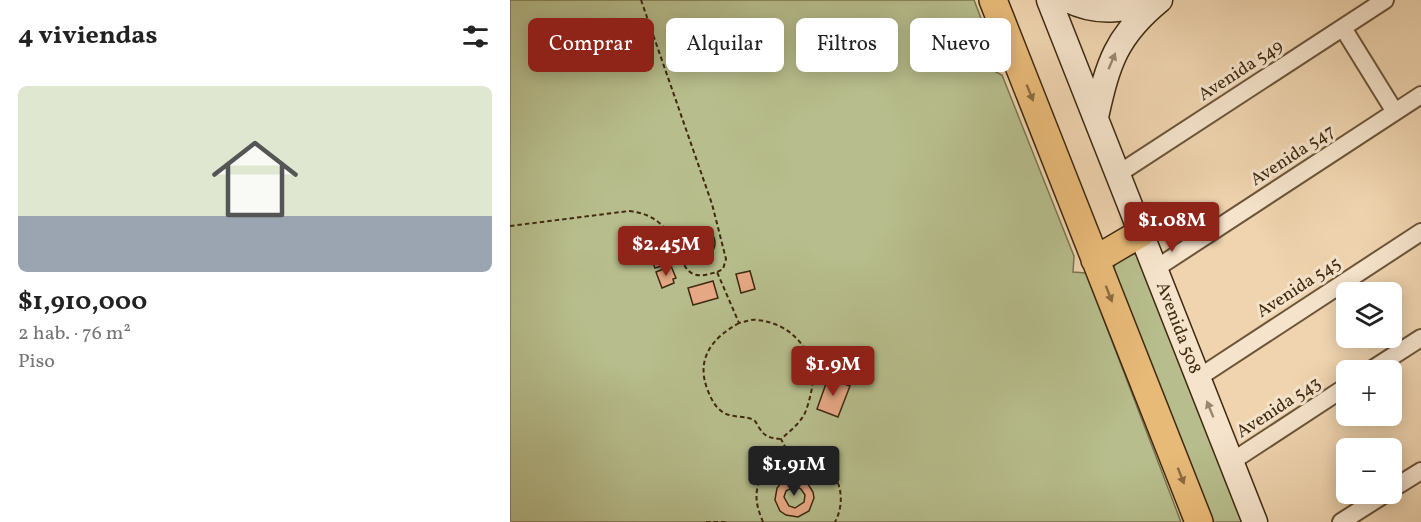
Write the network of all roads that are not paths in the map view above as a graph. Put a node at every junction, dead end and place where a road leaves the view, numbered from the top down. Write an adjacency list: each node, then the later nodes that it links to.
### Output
1 (993, 0): 13 (main road, one-way to 13)
2 (1049, 0): 9 (street, Avenida 508)
3 (1068, 0): 4 (street)
4 (1160, 0): 9 (street, one-way to 4)
5 (1385, 0): 6 (street, Avenida 549)
6 (1343, 27): 8 (street); 10 (street, Avenida 549)
7 (1421, 95): 8 (street, Avenida 547)
8 (1395, 112): 14 (street, Avenida 547)
9 (1096, 117): 10 (street, Avenida 508)
10 (1118, 174): 12 (street, Avenida 508)
11 (1421, 232): 17 (street, Avenida 545)
12 (1141, 233): 13 (main road); 14 (street, Avenida 508)
13 (1095, 260): 23 (main road, one-way to 23)
14 (1155, 269): 17 (street, Avenida 508)
15 (1421, 338): 16 (street)
16 (1387, 360)
17 (1198, 378): 19 (street, Avenida 508, one-way to 17)
18 (1336, 393): 19 (street, Avenida 543)
19 (1231, 462): 24 (street, Avenida 508)
20 (1421, 471): 21 (street)
21 (1402, 483)
22 (1369, 504): 25 (street)
23 (1199, 522)
24 (1255, 522)
25 (1341, 522)

